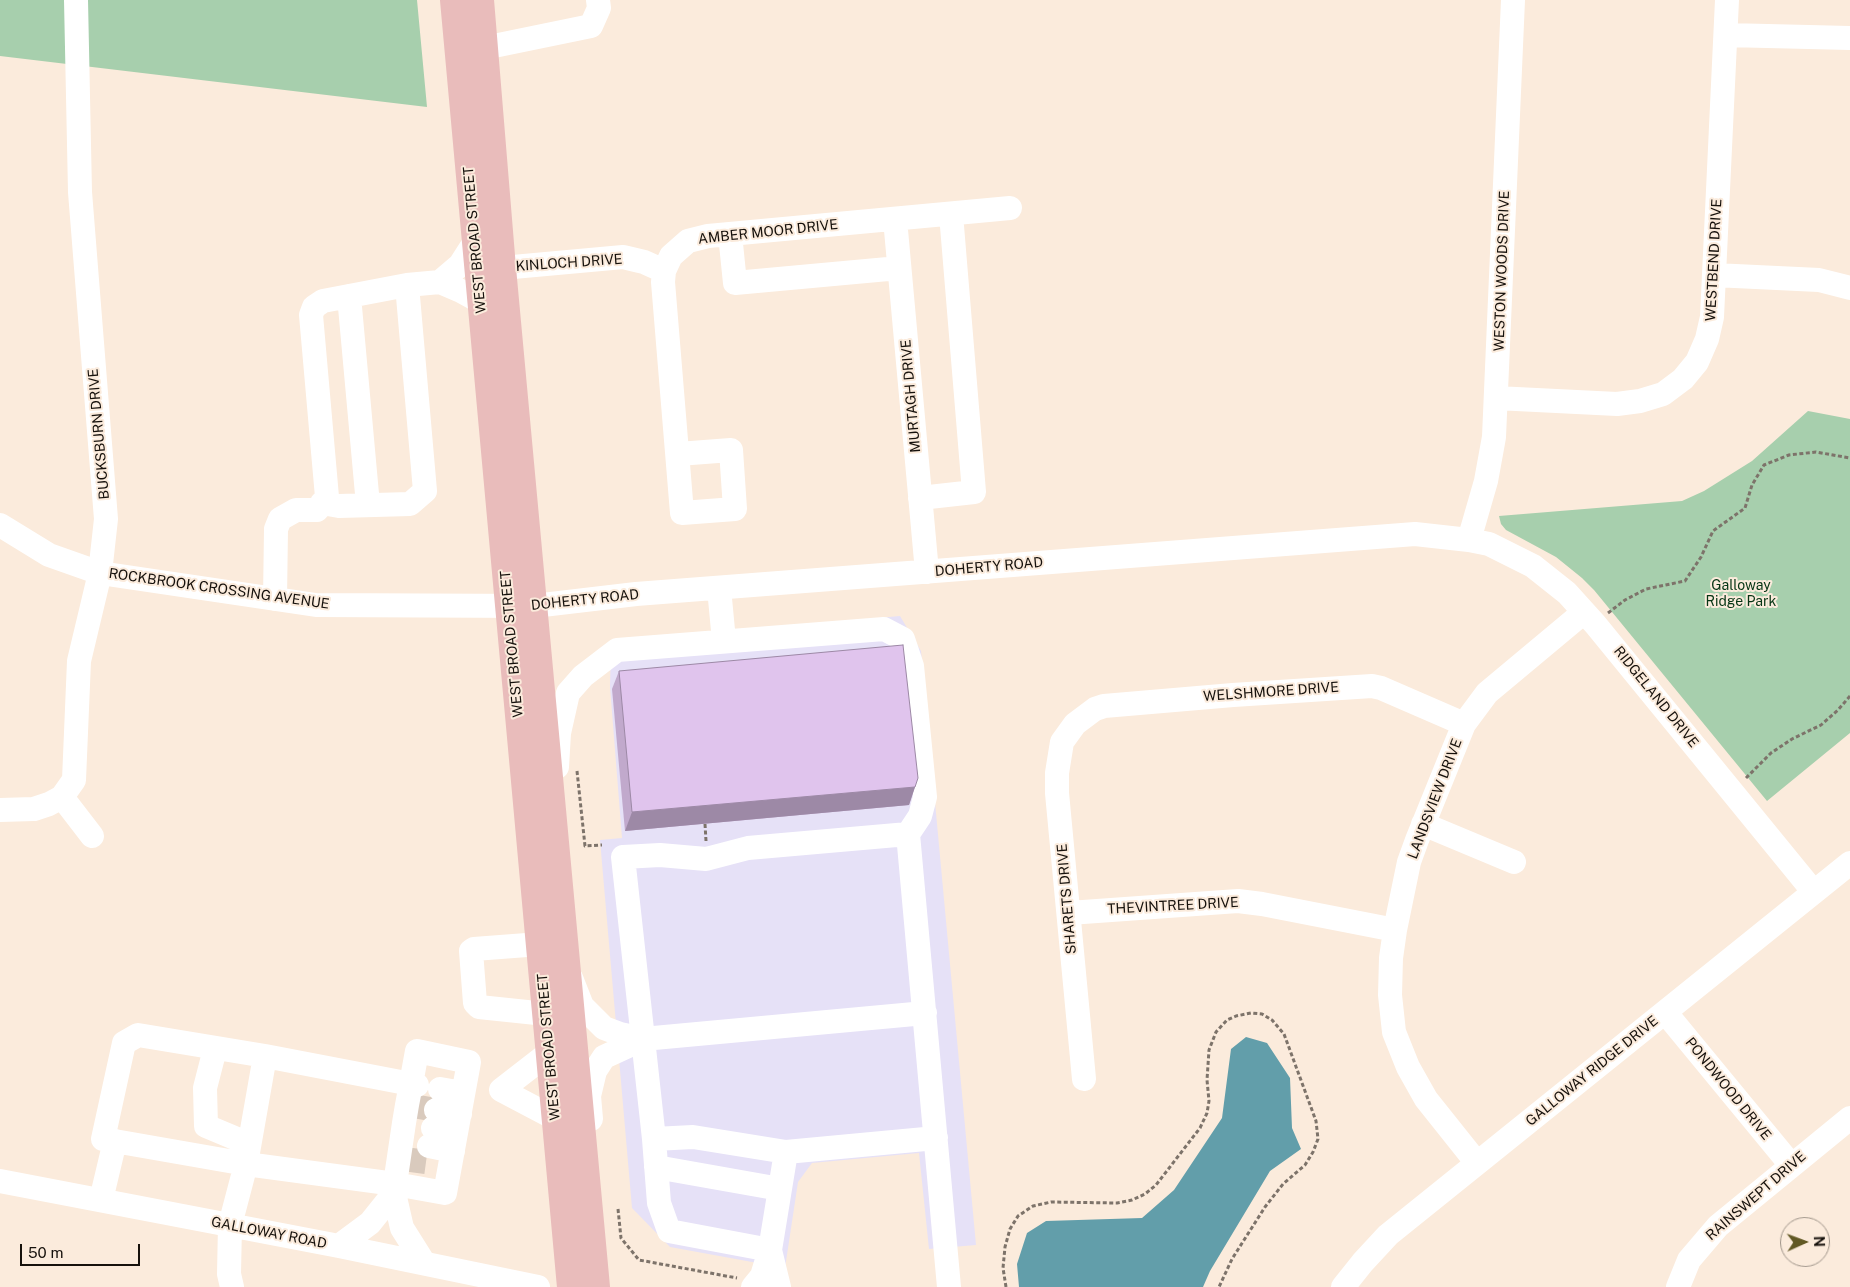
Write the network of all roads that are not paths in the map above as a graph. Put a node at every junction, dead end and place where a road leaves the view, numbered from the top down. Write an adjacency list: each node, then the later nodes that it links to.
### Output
1 (76, 0): 32 (street, BUCKSBURN DRIVE)
2 (454, 0): 14 (main road, WEST BROAD STREET)
3 (480, 0): 9 (main road, WEST BROAD STREET)
4 (598, 0): 9 (street)
5 (1514, 0): 24 (street, WESTON WOODS DRIVE)
6 (1727, 0): 7 (street, WESTBEND DRIVE)
7 (1726, 35): 8 (street); 18 (street, WESTBEND DRIVE)
8 (1850, 38)
9 (484, 48): 15 (main road, WEST BROAD STREET)
10 (1010, 208): 11 (street, AMBER MOOR DRIVE)
11 (951, 214): 12 (street, AMBER MOOR DRIVE); 26 (street)
12 (895, 219): 13 (street, AMBER MOOR DRIVE); 16 (street, MURTAGH DRIVE)
13 (730, 234): 16 (street); 17 (street, AMBER MOOR DRIVE)
14 (476, 240): 19 (street); 23 (main road, WEST BROAD STREET)
15 (502, 268): 17 (street, KINLOCH DRIVE); 35 (main road, WEST BROAD STREET)
16 (899, 268): 26 (street, MURTAGH DRIVE)
17 (664, 271): 25 (street)
18 (1714, 275): 21 (street); 24 (street, WESTBEND DRIVE)
19 (440, 282): 20 (street); 23 (street)
20 (406, 285): 22 (street); 28 (street)
21 (1850, 288)
22 (349, 296): 27 (street); 28 (street)
23 (481, 302): 35 (main road, WEST BROAD STREET)
24 (1496, 398): 30 (street, WESTON WOODS DRIVE)
25 (678, 454): 25 (street)
26 (920, 498): 31 (street, MURTAGH DRIVE)
27 (322, 504): 28 (street); 34 (street)
28 (368, 505)
29 (0, 525): 32 (street, ROCKBROOK CROSSING AVENUE)
30 (1469, 540): 31 (street, DOHERTY ROAD); 36 (street, RIDGELAND DRIVE)
31 (927, 572): 33 (street, DOHERTY ROAD)
32 (100, 573): 34 (street, ROCKBROOK CROSSING AVENUE); 40 (street, BUCKSBURN DRIVE)
33 (719, 588): 35 (street, DOHERTY ROAD); 37 (street)
34 (275, 599): 35 (street, ROCKBROOK CROSSING AVENUE)
35 (521, 606): 42 (main road, WEST BROAD STREET); 51 (main road, WEST BROAD STREET)
36 (1590, 618): 39 (street, LANDSVIEW DRIVE); 48 (street, RIDGELAND DRIVE)
37 (724, 641): 42 (street); 44 (street)
38 (1075, 724): 39 (street, WELSHMORE DRIVE); 49 (street, SHARETS DRIVE)
39 (1464, 724): 43 (street, LANDSVIEW DRIVE)
40 (62, 796): 41 (street); 45 (street)
41 (0, 810)
42 (554, 818): 52 (main road, WEST BROAD STREET)
43 (1423, 824): 46 (street); 50 (street, LANDSVIEW DRIVE)
44 (908, 834): 54 (street); 56 (street)
45 (92, 836)
46 (1514, 862)
47 (1850, 863): 48 (street, GALLOWAY RIDGE DRIVE)
48 (1813, 891): 53 (street, GALLOWAY RIDGE DRIVE)
49 (1069, 913): 50 (street, THEVINTREE DRIVE); 60 (street, SHARETS DRIVE)
50 (1395, 930): 70 (street, LANDSVIEW DRIVE)
51 (540, 944): 55 (main road, WEST BROAD STREET); 55 (street)
52 (568, 969): 56 (street); 77 (main road, WEST BROAD STREET)
53 (1665, 1012): 70 (street, GALLOWAY RIDGE DRIVE); 71 (street, PONDWOOD DRIVE)
54 (925, 1013): 56 (street); 65 (street)
55 (546, 1014): 58 (main road, WEST BROAD STREET)
56 (644, 1039): 66 (street); 77 (street)
57 (216, 1049): 59 (street); 67 (street); 69 (street)
58 (550, 1052): 61 (street); 62 (main road, WEST BROAD STREET)
59 (265, 1056): 64 (street); 69 (street)
60 (1084, 1079)
61 (501, 1090): 62 (street); 64 (street)
62 (556, 1118): 85 (main road, WEST BROAD STREET)
63 (1850, 1118): 71 (street, RAINSWEPT DRIVE)
64 (428, 1124): 74 (street); 74 (street)
65 (936, 1138): 68 (street); 87 (street)
66 (654, 1139): 68 (street); 72 (street)
67 (115, 1141): 69 (street); 76 (street)
68 (786, 1152): 75 (street)
69 (247, 1154): 74 (street); 78 (street)
70 (1477, 1163): 88 (street, GALLOWAY RIDGE DRIVE)
71 (1790, 1166): 89 (street, RAINSWEPT DRIVE)
72 (656, 1167): 75 (street); 80 (street)
73 (0, 1181): 76 (street, GALLOWAY ROAD)
74 (394, 1189): 79 (street); 81 (street)
75 (780, 1190): 80 (street)
76 (101, 1200): 78 (street, GALLOWAY ROAD)
77 (589, 1208): 86 (main road, WEST BROAD STREET)
78 (230, 1226): 79 (street, GALLOWAY ROAD); 83 (street)
79 (339, 1246): 81 (street, GALLOWAY ROAD)
80 (770, 1250): 82 (street)
81 (424, 1263): 84 (street, GALLOWAY ROAD)
82 (767, 1285)
83 (232, 1287)
84 (538, 1287)
85 (571, 1287)
86 (596, 1287)
87 (949, 1287)
88 (1343, 1287)
89 (1678, 1287)

